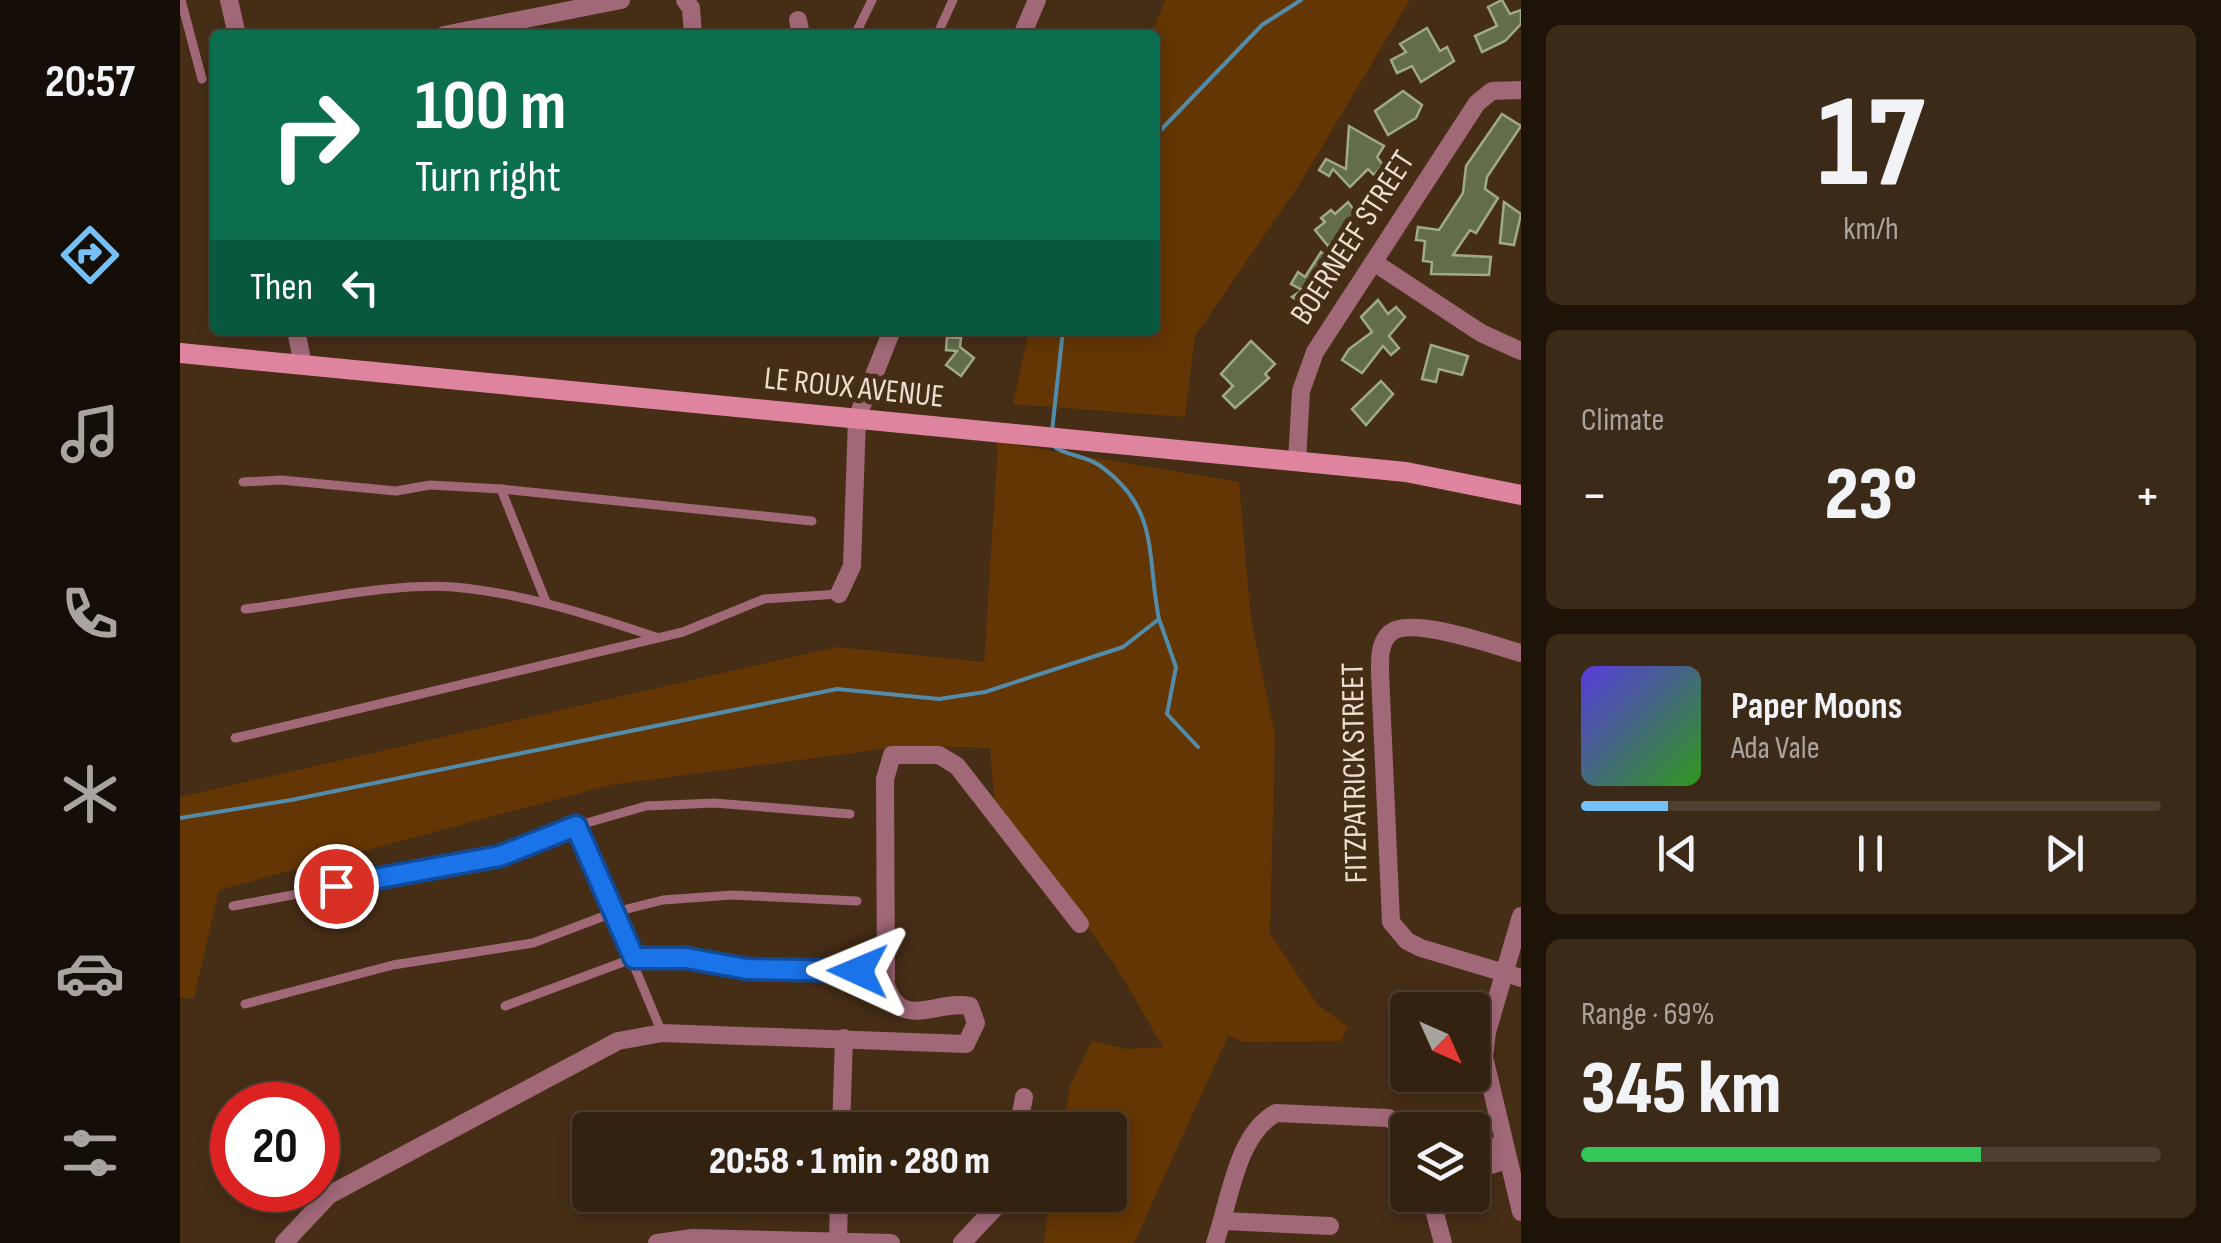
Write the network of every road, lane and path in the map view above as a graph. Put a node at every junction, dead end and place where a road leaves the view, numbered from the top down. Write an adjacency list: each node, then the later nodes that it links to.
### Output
1 (181, 0): 15 (lane)
2 (622, 0): 8 (street)
3 (685, 0): 11 (street)
4 (872, 0): 12 (lane)
5 (953, 0): 13 (lane)
6 (1037, 0): 14 (street)
7 (233, 1): 9 (street)
8 (570, 6): 10 (street)
9 (236, 30)
10 (466, 30)
11 (693, 30)
12 (857, 30)
13 (938, 30)
14 (1024, 30)
15 (202, 79)
16 (1521, 90): 17 (street, BOERNEEF STREET)
17 (1375, 263): 20 (street); 24 (street, BOERNEEF STREET)
18 (297, 335): 22 (street)
19 (890, 335): 23 (street)
20 (1521, 351)
21 (180, 353): 22 (main road, LE ROUX AVENUE)
22 (304, 365): 23 (main road, LE ROUX AVENUE)
23 (857, 418): 24 (main road, LE ROUX AVENUE); 29 (street)
24 (1297, 461): 27 (main road, LE ROUX AVENUE)
25 (243, 482): 26 (lane)
26 (501, 489): 28 (lane); 30 (lane)
27 (1521, 495)
28 (812, 521)
29 (838, 594): 32 (lane)
30 (546, 602): 31 (lane); 32 (lane)
31 (245, 609)
32 (659, 638): 34 (lane)
33 (1521, 654): 44 (street, FITZPATRICK STREET)
34 (234, 738)
35 (850, 814): 36 (lane)
36 (576, 826): 38 (lane); 39 (lane)
37 (857, 900): 39 (lane)
38 (233, 906)
39 (614, 912): 42 (lane); 45 (lane)
40 (1521, 916): 44 (street)
41 (1080, 924): 48 (street)
42 (634, 958): 43 (lane); 46 (lane); 47 (lane)
43 (858, 971)
44 (1512, 976): 54 (street)
45 (245, 1004)
46 (504, 1006)
47 (662, 1033): 48 (street); 63 (street)
48 (844, 1038): 50 (street)
49 (1024, 1097): 51 (street)
50 (842, 1112)
51 (1021, 1112)
52 (1390, 1119): 60 (street)
53 (1490, 1152): 54 (street)
54 (1504, 1152): 55 (street); 59 (street)
55 (1490, 1160)
56 (839, 1212): 62 (street)
57 (991, 1212): 66 (street)
58 (1435, 1212): 68 (street)
59 (1521, 1212)
60 (1223, 1222): 61 (street); 67 (street)
61 (1330, 1226)
62 (838, 1242): 64 (street); 65 (street)
63 (284, 1243)
64 (657, 1243)
65 (891, 1243)
66 (962, 1243)
67 (1215, 1243)
68 (1443, 1243)

